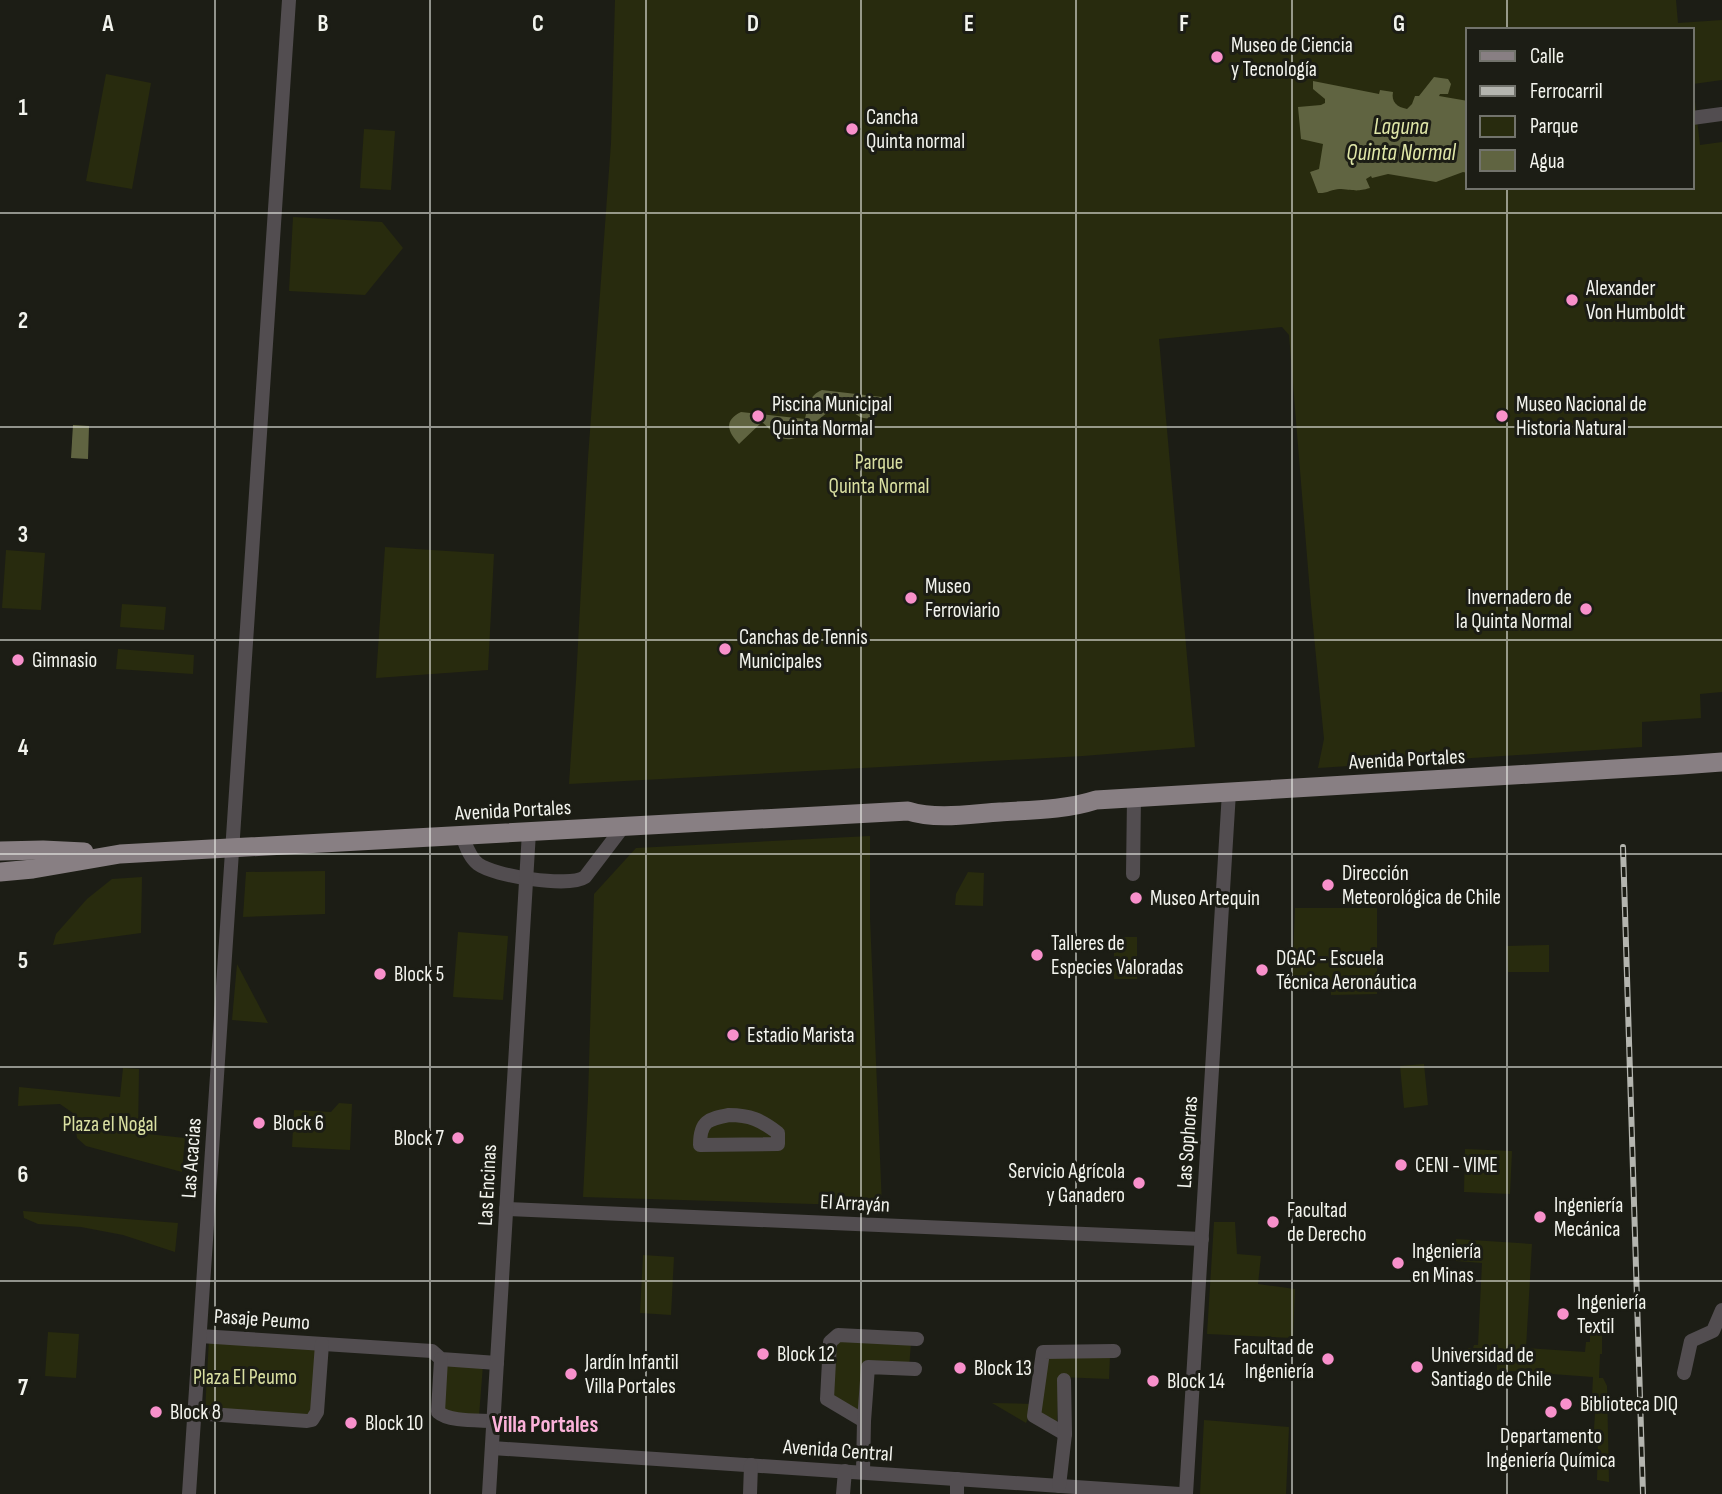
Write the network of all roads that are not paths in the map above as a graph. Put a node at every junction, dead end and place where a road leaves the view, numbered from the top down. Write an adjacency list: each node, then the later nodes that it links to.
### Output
1 (289, 0): 11 (street, Las Acacias)
2 (1722, 114): 3 (street)
3 (1694, 118)
4 (1722, 762): 5 (street); 6 (main road, Avenida Portales)
5 (1722, 770)
6 (1230, 792): 7 (main road, Avenida Portales); 19 (street, Las Sophoras)
7 (1134, 797): 8 (main road, Avenida Portales); 15 (street)
8 (623, 827): 9 (main road, Avenida Portales); 16 (street)
9 (529, 832): 10 (main road, Avenida Portales); 16 (street, Las Encinas)
10 (461, 836): 11 (main road, Avenida Portales); 16 (street)
11 (232, 848): 13 (main road, Avenida Portales); 21 (street, Las Acacias)
12 (0, 851): 13 (main road, Avenida Portales)
13 (120, 854): 14 (main road, Avenida Portales)
14 (0, 872)
15 (1133, 874)
16 (527, 879): 18 (street, Las Encinas)
17 (700, 1145): 17 (street)
18 (506, 1209): 19 (street, El Arrayán); 26 (street, Las Encinas)
19 (1202, 1240): 46 (street, Las Sophoras)
20 (1722, 1310): 28 (street)
21 (200, 1336): 23 (street, Pasaje Peumo); 30 (street, Las Acacias)
22 (917, 1339): 32 (street)
23 (321, 1344): 25 (street, Pasaje Peumo); 30 (street, Pasaje Peumo)
24 (1114, 1351): 33 (street)
25 (441, 1359): 26 (street, Pasaje Peumo); 31 (street)
26 (497, 1363): 31 (street, Las Encinas)
27 (915, 1369): 32 (street)
28 (1684, 1373)
29 (1064, 1380): 33 (street)
30 (194, 1413): 41 (street, Las Acacias)
31 (494, 1421): 34 (street, Las Encinas)
32 (864, 1421): 37 (street)
33 (1065, 1434): 39 (street)
34 (492, 1448): 35 (street, Avenida Central); 42 (street, Las Encinas)
35 (751, 1465): 36 (street, Avenida Central); 43 (street)
36 (845, 1471): 37 (street, Avenida Central); 44 (street)
37 (863, 1472): 38 (street, Avenida Central)
38 (957, 1486): 40 (street, Avenida Central)
39 (1059, 1486): 40 (street, Avenida Central); 45 (street, Avenida Central)
40 (1042, 1489)
41 (189, 1494)
42 (489, 1494)
43 (750, 1494)
44 (843, 1494)
45 (1180, 1494)
46 (1186, 1494)

